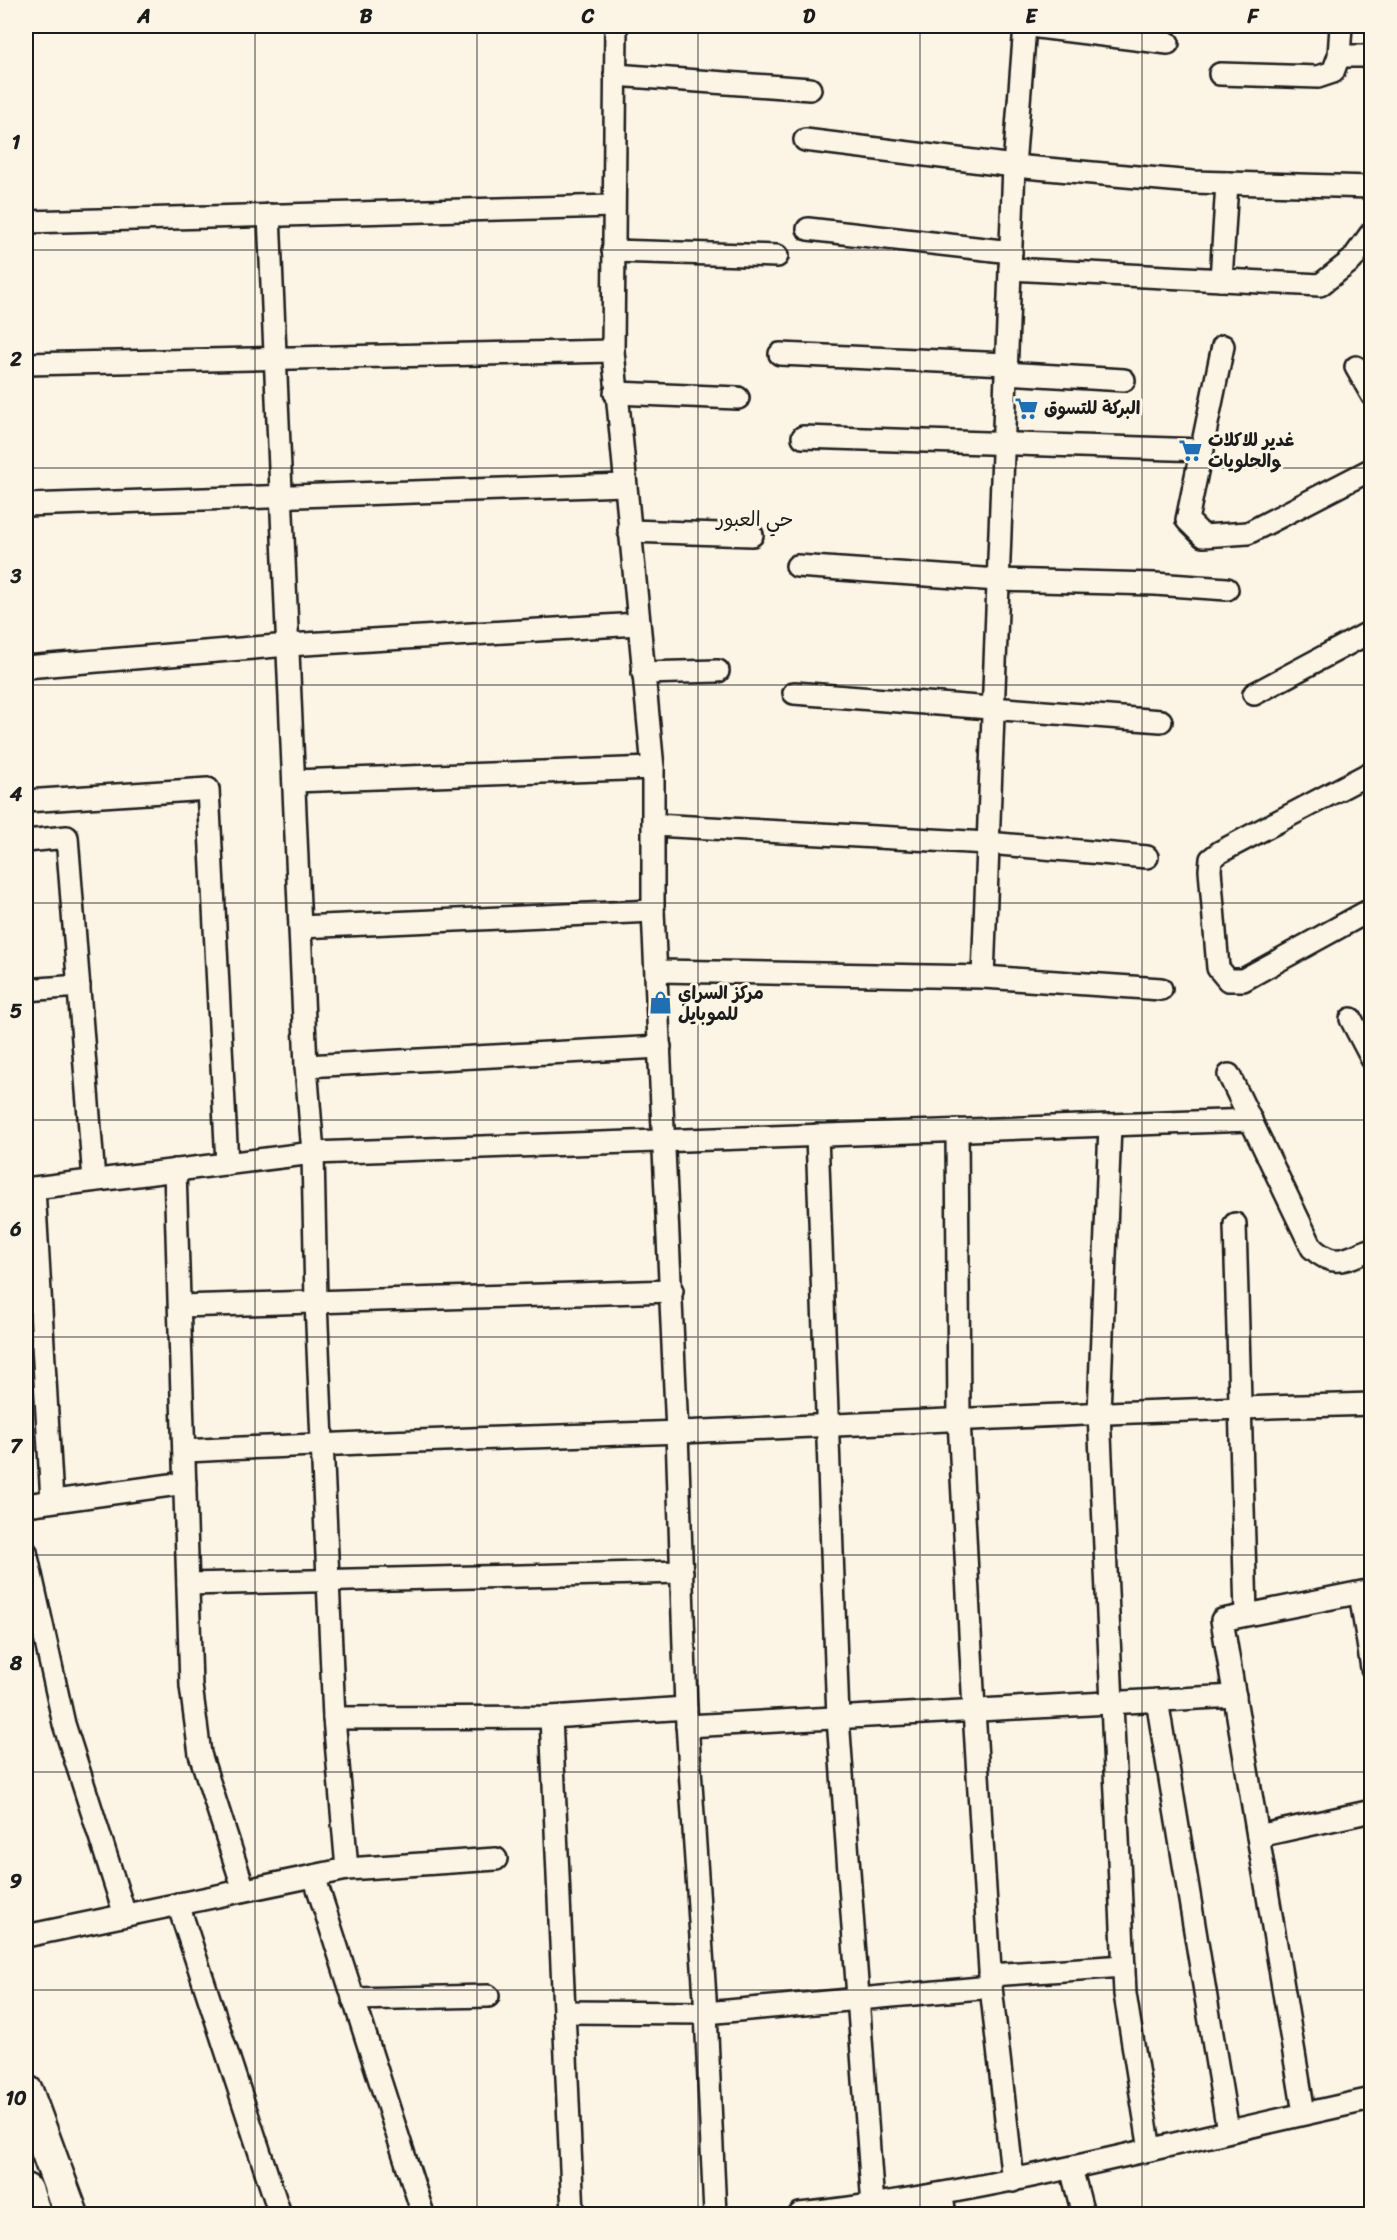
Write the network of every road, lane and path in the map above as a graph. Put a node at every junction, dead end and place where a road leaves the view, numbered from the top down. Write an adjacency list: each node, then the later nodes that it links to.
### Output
1 (616, 26): 9 (street)
2 (1025, 26): 12 (street)
3 (1030, 26): 5 (street)
4 (1341, 26): 6 (street)
5 (1168, 43)
6 (1339, 56): 7 (street); 8 (street)
7 (1371, 56)
8 (1220, 74)
9 (615, 75): 10 (street); 15 (street)
10 (810, 89)
11 (805, 140): 12 (street)
12 (1014, 166): 13 (street); 22 (street)
13 (1227, 183): 14 (street); 23 (street)
14 (1371, 187)
15 (613, 206): 16 (street); 20 (street)
16 (269, 215): 17 (street); 27 (street)
17 (26, 222)
18 (808, 229): 22 (street)
19 (1371, 232): 23 (street)
20 (613, 251): 21 (street); 25 (street)
21 (777, 256)
22 (1011, 261): 23 (street); 30 (street)
23 (1221, 280)
24 (1223, 346): 37 (street)
25 (613, 351): 27 (street); 32 (street)
26 (780, 354): 30 (street)
27 (275, 358): 28 (street); 40 (street)
28 (26, 364)
29 (1356, 367): 33 (street)
30 (1006, 369): 31 (street); 36 (street)
31 (1124, 380)
32 (615, 393): 34 (street); 39 (street)
33 (1371, 395)
34 (738, 398)
35 (803, 437): 36 (street)
36 (1004, 444): 37 (street); 45 (street)
37 (1203, 450): 38 (street)
38 (1371, 469)
39 (625, 485): 40 (street); 42 (street)
40 (281, 497): 41 (street); 49 (street)
41 (26, 505)
42 (629, 531): 43 (street); 47 (street)
43 (752, 535)
44 (797, 566): 45 (street)
45 (998, 580): 46 (street); 55 (street)
46 (1227, 589)
47 (638, 624): 49 (street); 52 (street)
48 (1371, 631): 54 (street)
49 (288, 645): 50 (street); 59 (street)
50 (26, 667)
51 (718, 671): 52 (street)
52 (644, 673): 57 (street)
53 (794, 693): 55 (street)
54 (1254, 694)
55 (993, 708): 56 (street); 64 (street)
56 (1161, 721)
57 (653, 768): 59 (street); 61 (street)
58 (1371, 772): 66 (street)
59 (294, 781): 68 (street)
60 (26, 801): 85 (street)
61 (654, 825): 64 (street); 67 (street)
62 (26, 834): 63 (street)
63 (26, 841): 71 (street)
64 (988, 843): 65 (street); 70 (street)
65 (1147, 857)
66 (1371, 909)
67 (653, 911): 68 (street); 69 (street)
68 (300, 927): 77 (street)
69 (658, 971): 70 (street); 75 (street)
70 (983, 977): 72 (street)
71 (79, 986): 73 (street); 87 (street)
72 (1161, 989)
73 (26, 990)
74 (1351, 1019): 76 (street)
75 (660, 1047): 77 (street); 83 (street)
76 (1371, 1059)
77 (306, 1066): 84 (street)
78 (1229, 1075): 79 (street)
79 (1251, 1120): 80 (street); 90 (street)
80 (1110, 1125): 81 (street); 97 (street)
81 (957, 1130): 82 (street); 98 (street)
82 (817, 1135): 83 (street); 99 (street)
83 (664, 1140): 84 (street); 91 (street)
84 (313, 1153): 85 (street); 92 (street)
85 (227, 1164): 86 (street)
86 (176, 1170): 87 (street); 93 (street)
87 (94, 1180): 88 (street)
88 (30, 1188): 94 (street)
89 (1235, 1224): 96 (street)
90 (1371, 1249)
91 (672, 1291): 92 (street); 100 (street)
92 (316, 1302): 93 (street); 101 (street)
93 (180, 1306): 102 (street)
94 (34, 1321): 104 (street)
95 (1371, 1404): 96 (street)
96 (1240, 1408): 97 (street); 111 (street)
97 (1099, 1413): 98 (street); 115 (street)
98 (959, 1419): 99 (street); 116 (street)
99 (826, 1425): 100 (street); 120 (street)
100 (677, 1432): 101 (street); 107 (street)
101 (322, 1443): 102 (street); 108 (street)
102 (184, 1451): 103 (street)
103 (185, 1483): 104 (street); 109 (street)
104 (52, 1501): 105 (street)
105 (26, 1505)
106 (26, 1552): 128 (street)
107 (681, 1572): 108 (street); 118 (street)
108 (328, 1581): 109 (street); 119 (street)
109 (188, 1584): 126 (street)
110 (1366, 1591): 111 (street); 112 (street)
111 (1246, 1614): 113 (street)
112 (1371, 1668)
113 (1235, 1695): 114 (street); 122 (street)
114 (1157, 1700): 115 (street); 140 (street)
115 (1110, 1703): 116 (street); 130 (street)
116 (974, 1710): 120 (street); 131 (street)
117 (551, 1717): 118 (street); 119 (street); 135 (street)
118 (686, 1717): 120 (street); 136 (street)
119 (334, 1718): 124 (street)
120 (838, 1718): 134 (street)
121 (1371, 1811): 122 (street)
122 (1258, 1836): 139 (street)
123 (496, 1859): 124 (street)
124 (347, 1869): 125 (street)
125 (314, 1876): 126 (street); 133 (street)
126 (244, 1890): 127 (street)
127 (178, 1904): 128 (street); 149 (street)
128 (125, 1915): 129 (street)
129 (26, 1936)
130 (1124, 1966): 131 (street); 141 (street)
131 (990, 1981): 134 (street); 143 (street)
132 (488, 1996): 133 (street)
133 (353, 1999): 150 (street)
134 (858, 2000): 136 (street); 146 (street)
135 (564, 2012): 136 (street); 151 (street)
136 (706, 2013): 152 (street)
137 (26, 2092): 148 (main road)
138 (1371, 2099): 139 (street)
139 (1304, 2114): 140 (street)
140 (1228, 2131): 141 (street)
141 (1150, 2150): 142 (street)
142 (1071, 2168): 143 (street); 154 (street)
143 (1013, 2181): 145 (street)
144 (26, 2191): 147 (main road)
145 (943, 2204): 146 (street)
146 (873, 2206): 153 (street)
147 (34, 2214)
148 (71, 2214)
149 (280, 2214)
150 (423, 2214)
151 (573, 2214)
152 (715, 2214)
153 (800, 2214)
154 (1083, 2214)

